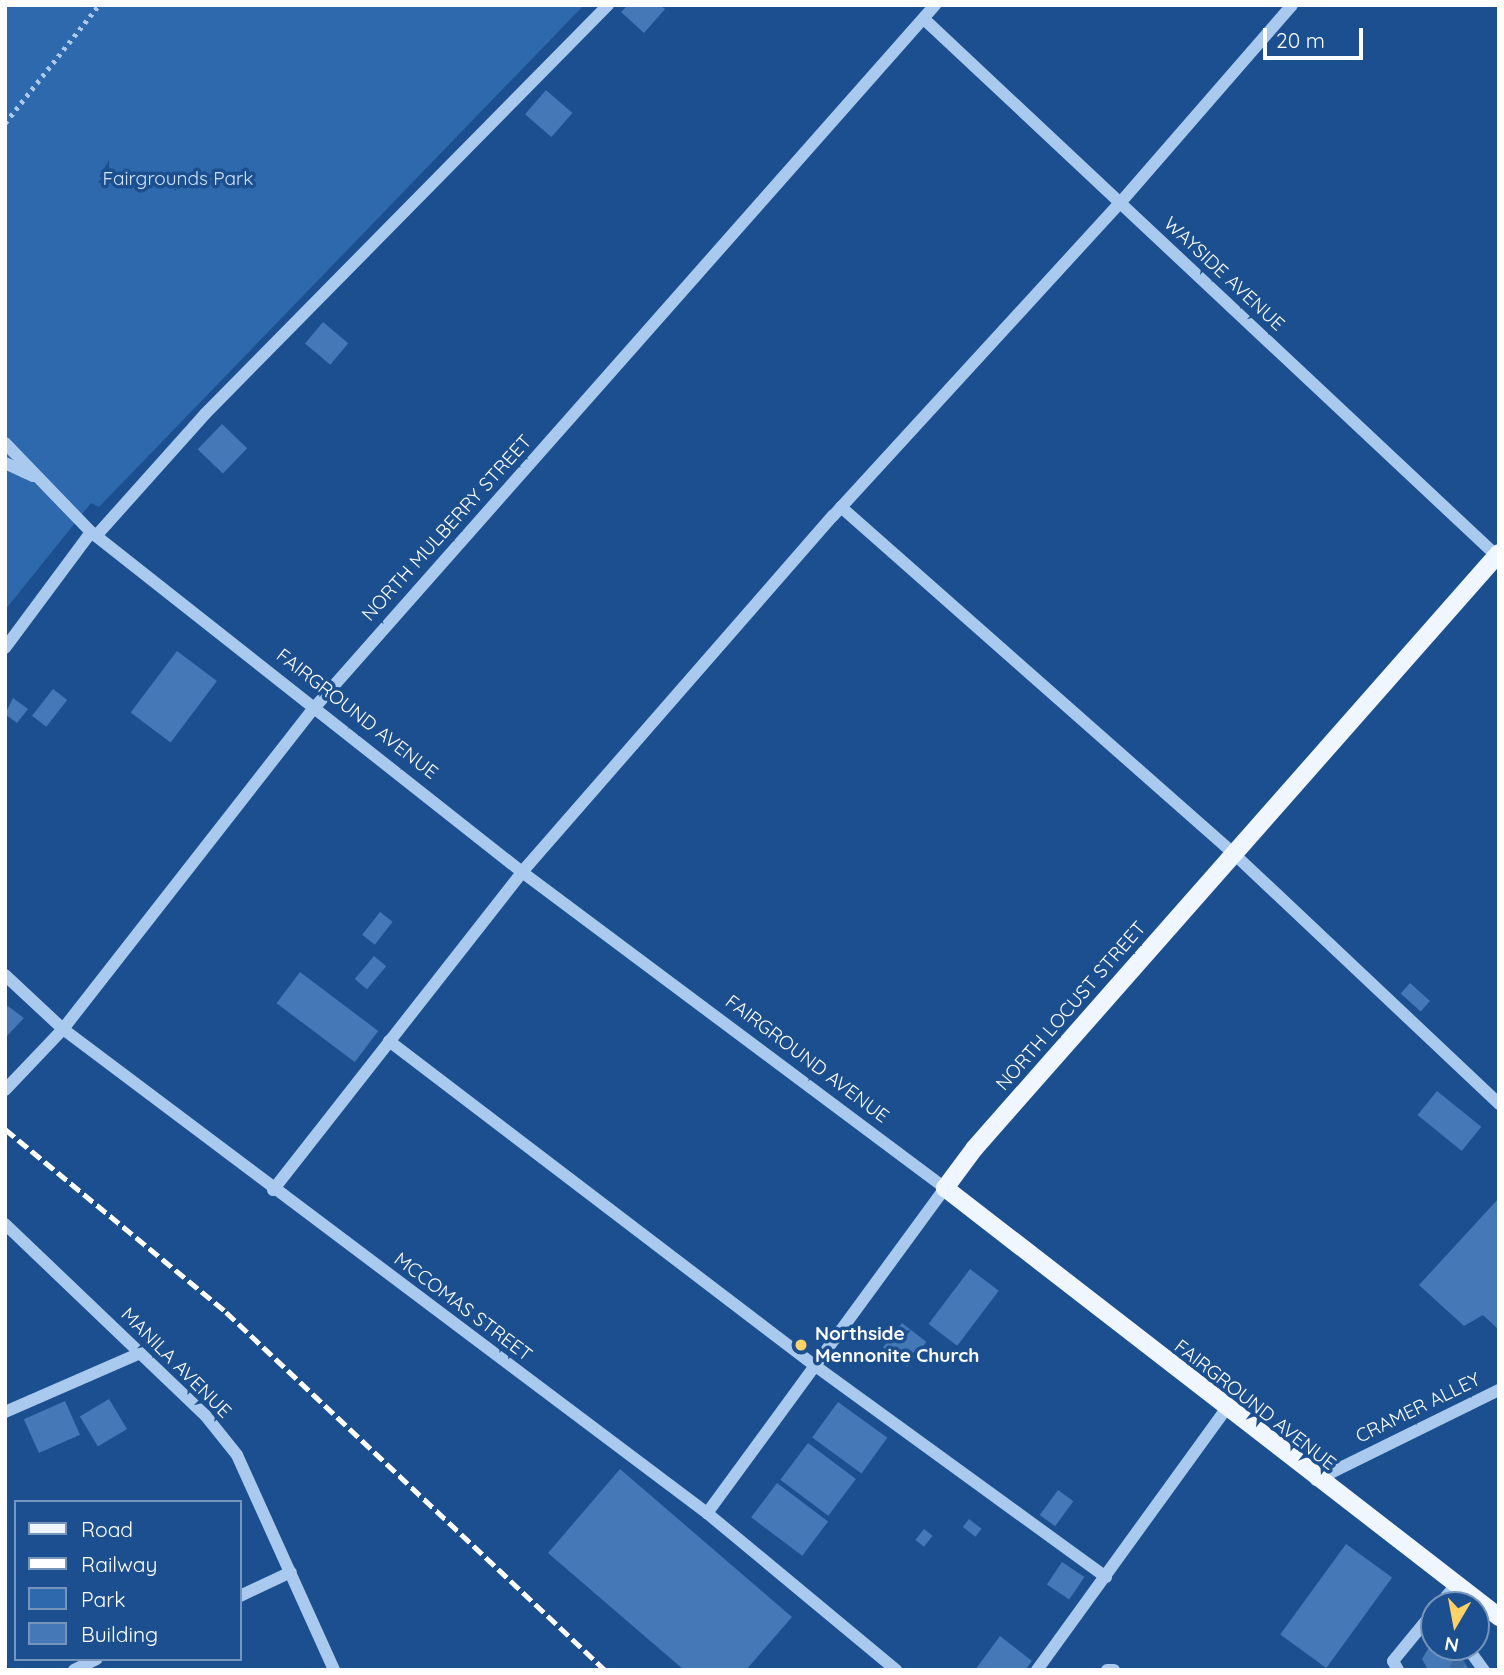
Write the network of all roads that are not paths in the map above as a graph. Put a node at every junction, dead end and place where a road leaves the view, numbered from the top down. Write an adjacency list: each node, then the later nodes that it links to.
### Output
1 (608, 5): 10 (street)
2 (935, 5): 4 (street, NORTH MULBERRY STREET)
3 (1292, 5): 5 (street)
4 (924, 19): 5 (street, WAYSIDE AVENUE); 13 (street, NORTH MULBERRY STREET)
5 (1120, 203): 9 (street); 11 (street, WAYSIDE AVENUE)
6 (5, 443): 8 (street, FAIRGROUND AVENUE)
7 (5, 463): 8 (street)
8 (41, 480): 10 (street, FAIRGROUND AVENUE)
9 (841, 507): 14 (street); 15 (street)
10 (94, 534): 12 (street); 13 (street, FAIRGROUND AVENUE)
11 (1498, 555): 14 (main road, NORTH LOCUST STREET)
12 (5, 648)
13 (315, 706): 15 (street, FAIRGROUND AVENUE); 17 (street, NORTH MULBERRY STREET)
14 (1233, 853): 20 (street); 21 (main road, NORTH LOCUST STREET)
15 (522, 872): 18 (street); 21 (street, FAIRGROUND AVENUE)
16 (5, 975): 17 (street, MCCOMAS STREET)
17 (63, 1029): 19 (street, NORTH MULBERRY STREET); 22 (street, MCCOMAS STREET)
18 (389, 1041): 22 (street); 25 (street)
19 (5, 1090)
20 (1499, 1104)
21 (945, 1188): 25 (street, NORTH LOCUST STREET); 27 (main road, FAIRGROUND AVENUE)
22 (273, 1190): 30 (street, MCCOMAS STREET)
23 (5, 1224): 24 (street, MANILA AVENUE)
24 (140, 1353): 28 (street); 31 (street, MANILA AVENUE)
25 (814, 1365): 30 (street, NORTH LOCUST STREET); 32 (street)
26 (1499, 1390): 29 (street, CRAMER ALLEY)
27 (1226, 1409): 29 (main road, FAIRGROUND AVENUE); 32 (street)
28 (5, 1412)
29 (1316, 1479): 33 (main road, FAIRGROUND AVENUE)
30 (707, 1513): 41 (street, MCCOMAS STREET)
31 (291, 1573): 35 (street); 40 (street, MANILA AVENUE)
32 (1106, 1577): 42 (street)
33 (1455, 1584): 34 (street); 36 (main road, FAIRGROUND AVENUE)
34 (1449, 1591)
35 (242, 1594)
36 (1499, 1617)
37 (1420, 1628): 45 (street)
38 (93, 1661): 39 (street)
39 (74, 1670)
40 (334, 1670)
41 (897, 1670)
42 (1037, 1670)
43 (1107, 1670): 44 (street)
44 (1114, 1670)
45 (1398, 1670)

